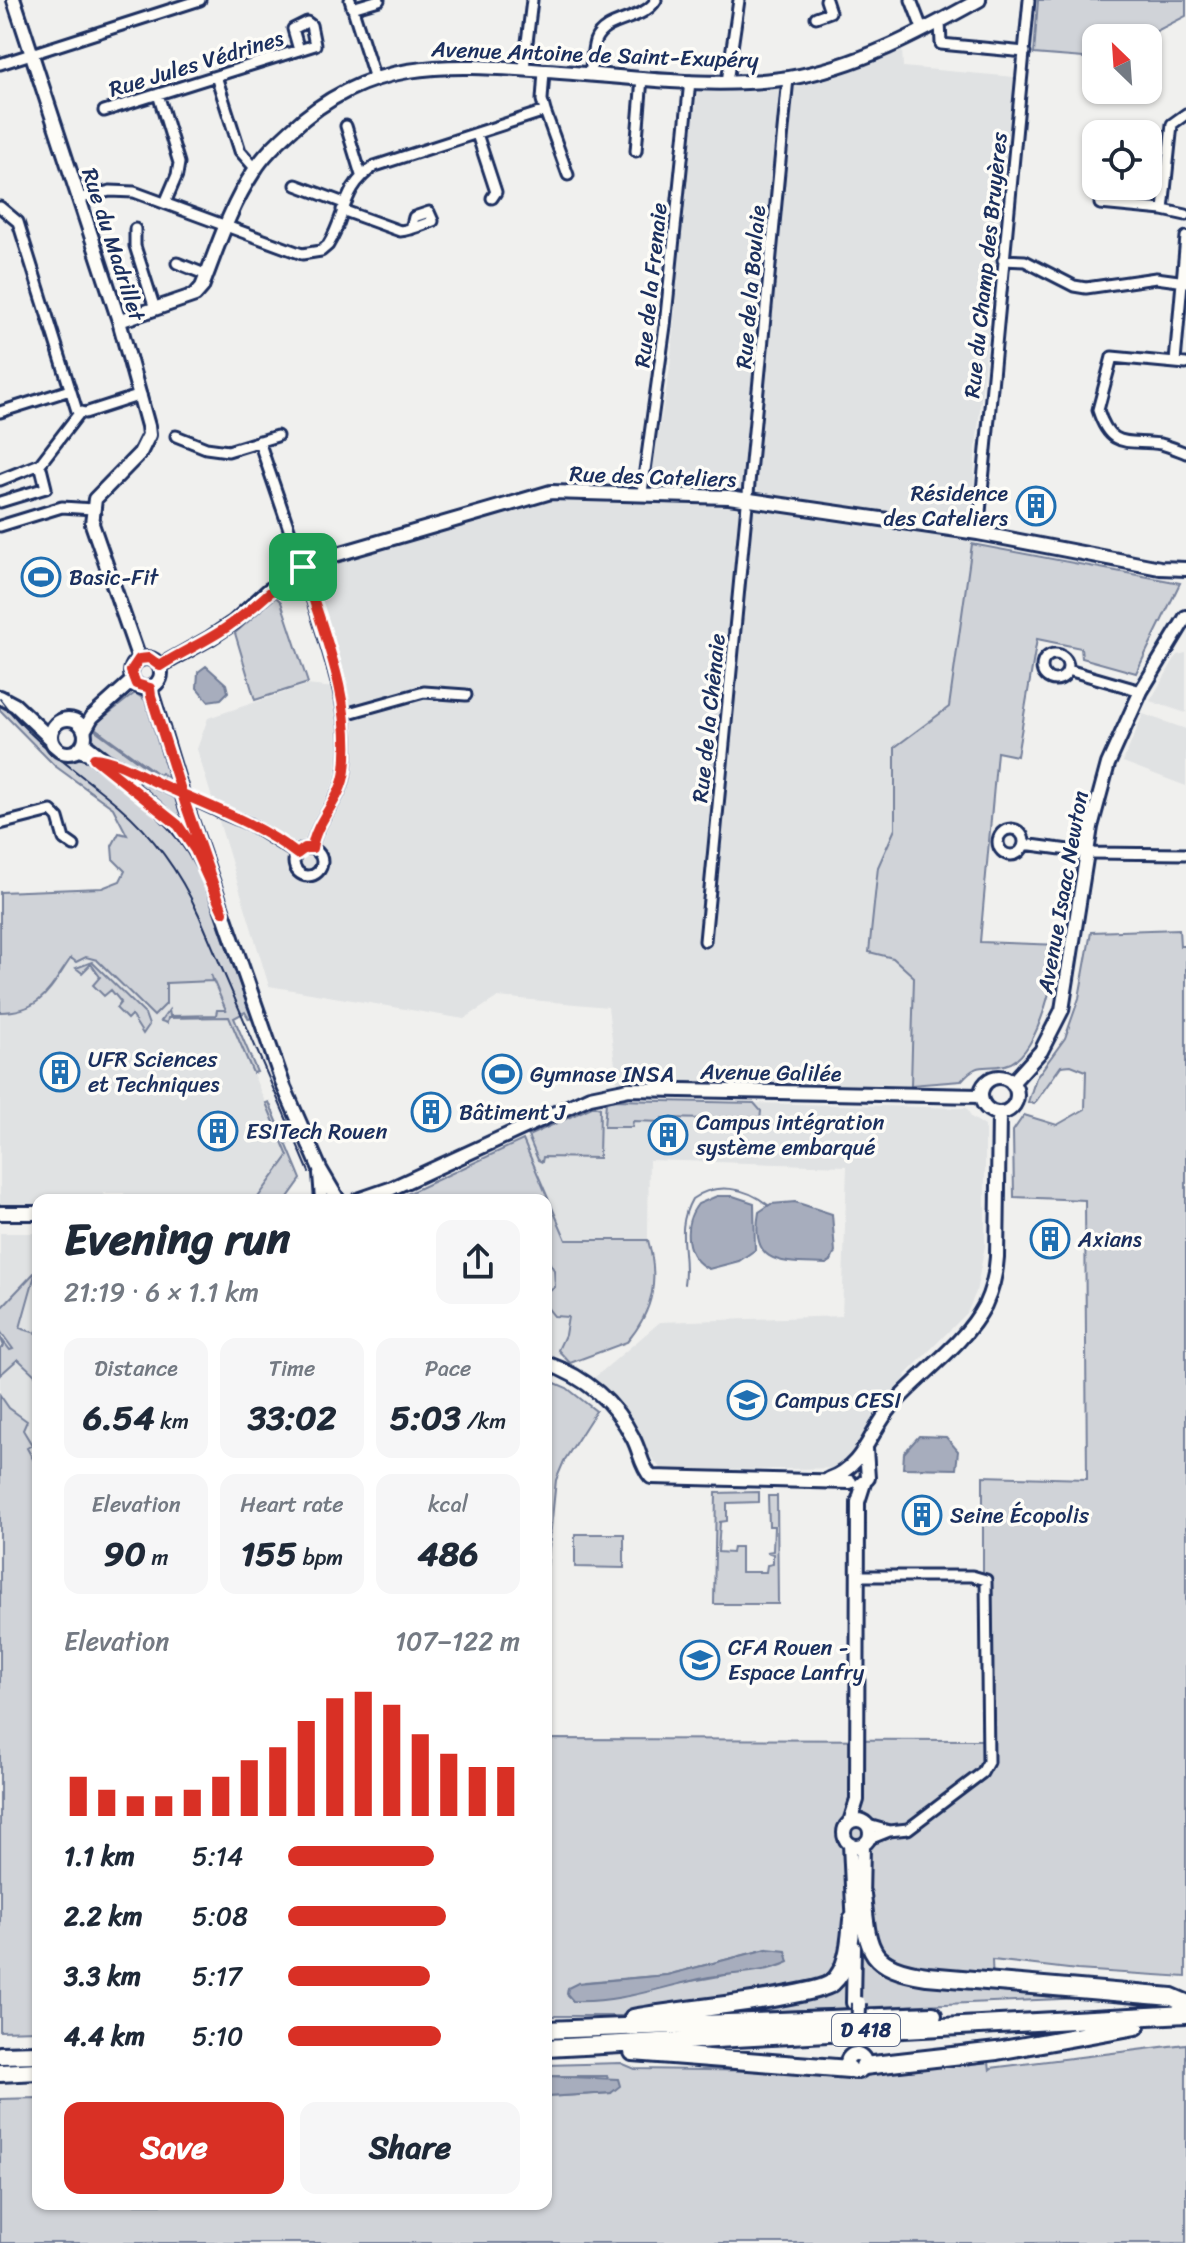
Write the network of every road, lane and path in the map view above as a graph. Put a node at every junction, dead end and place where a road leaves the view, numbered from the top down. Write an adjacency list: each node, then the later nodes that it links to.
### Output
1 (14, 0): 17 (street, Rue du Madrillet)
2 (200, 0): 17 (street)
3 (379, 0): 11 (street)
4 (532, 0): 19 (street)
5 (656, 0): 21 (street)
6 (739, 0): 27 (street)
7 (826, 0): 12 (street)
8 (911, 0): 14 (street)
9 (979, 0): 13 (street, Avenue Antoine de Saint-Exupéry)
10 (1029, 0): 16 (street, Rue du Champ des Bruyères)
11 (351, 4): 25 (street)
12 (816, 17)
13 (940, 22): 14 (street, Avenue Antoine de Saint-Exupéry); 16 (street)
14 (923, 31): 24 (street, Avenue Antoine de Saint-Exupéry)
15 (299, 50): 22 (street, Rue Jules Védrines)
16 (1025, 52): 51 (street, Rue du Champ des Bruyères)
17 (32, 54): 18 (street); 40 (street, Rue du Madrillet)
18 (0, 64)
19 (524, 68): 20 (street, Avenue Antoine de Saint-Exupéry); 25 (street, Avenue Antoine de Saint-Exupéry)
20 (544, 71): 21 (street, Avenue Antoine de Saint-Exupéry); 30 (street)
21 (590, 73): 23 (street, Avenue Antoine de Saint-Exupéry)
22 (216, 76): 28 (street, Rue Jules Védrines); 35 (street)
23 (642, 78): 26 (street, Avenue Antoine de Saint-Exupéry); 34 (street)
24 (788, 78): 27 (street, Avenue Antoine de Saint-Exupéry); 70 (street, Rue de la Boulaie)
25 (375, 79): 35 (street, Avenue Antoine de Saint-Exupéry)
26 (690, 81): 27 (street, Avenue Antoine de Saint-Exupéry); 69 (street, Rue de la Frenaie)
27 (727, 82)
28 (158, 94): 29 (street, Rue Jules Védrines); 42 (street)
29 (104, 111)
30 (545, 111): 33 (street); 37 (street)
31 (1186, 114): 45 (street)
32 (346, 126): 36 (street)
33 (477, 134): 36 (street); 39 (street)
34 (636, 151)
35 (255, 168): 47 (street, Avenue Antoine de Saint-Exupéry)
36 (361, 175): 43 (street)
37 (568, 175)
38 (296, 185): 43 (street)
39 (492, 198)
40 (78, 199): 42 (street); 56 (street, Rue du Madrillet)
41 (1107, 200): 45 (street)
42 (165, 203): 47 (street)
43 (343, 206): 47 (street); 49 (street)
44 (0, 207): 59 (street)
45 (1163, 210): 46 (street)
46 (1186, 215)
47 (225, 226): 53 (street, Avenue Antoine de Saint-Exupéry)
48 (135, 229): 55 (street)
49 (411, 229)
50 (1186, 237): 54 (street)
51 (1003, 260): 54 (street); 74 (street, Rue du Champ des Bruyères)
52 (177, 263): 53 (street)
53 (207, 275): 55 (street, Avenue Antoine de Saint-Exupéry)
54 (1183, 282): 57 (street)
55 (155, 309): 56 (street, Avenue Antoine de Saint-Exupéry)
56 (119, 321): 60 (street, Rue du Madrillet)
57 (1175, 362): 58 (street); 66 (street)
58 (1186, 364)
59 (70, 390): 61 (street); 62 (street)
60 (141, 395): 62 (street); 72 (street, Rue du Madrillet)
61 (0, 412)
62 (80, 412): 67 (street)
63 (176, 436): 65 (street)
64 (277, 436): 65 (street)
65 (259, 441): 75 (street)
66 (1186, 453)
67 (40, 464): 68 (street); 71 (street)
68 (0, 480)
69 (642, 492): 70 (street, Rue des Cateliers); 75 (street, Rue des Cateliers)
70 (748, 499): 74 (street, Rue des Cateliers); 99 (street, Rue de la Chênaie)
71 (0, 502)
72 (95, 507): 73 (street); 78 (street)
73 (0, 526)
74 (978, 533): 76 (street, Rue des Cateliers)
75 (303, 567): 79 (street, Rue des Cateliers); 86 (street)
76 (1184, 570)
77 (1186, 617): 83 (street, Avenue Isaac Newton)
78 (139, 659): 79 (street); 81 (street)
79 (160, 666): 82 (street)
80 (1068, 670): 83 (street)
81 (133, 680): 82 (street); 88 (street)
82 (150, 688): 98 (street)
83 (1141, 691): 95 (street, Avenue Isaac Newton)
84 (466, 695): 86 (street)
85 (0, 697): 87 (street)
86 (345, 714): 94 (street)
87 (53, 732): 88 (street); 88 (street)
88 (81, 737): 89 (street); 90 (street)
89 (94, 758): 90 (street); 98 (street)
90 (106, 759): 96 (street, bridge)
91 (0, 824): 93 (street)
92 (1024, 844): 95 (street)
93 (74, 846)
94 (312, 848): 96 (street); 96 (street)
95 (1087, 852): 97 (street); 100 (street, Avenue Isaac Newton)
96 (297, 854)
97 (1186, 854)
98 (223, 912): 104 (street)
99 (705, 941)
100 (1012, 1083): 101 (street); 102 (street)
101 (980, 1096): 102 (street); 103 (street, Avenue Galilée)
102 (999, 1114): 110 (street)
103 (390, 1189): 105 (street, Avenue Galilée); 106 (street, Avenue Galilée)
104 (329, 1194)
105 (375, 1194)
106 (383, 1194)
107 (0, 1213): 108 (street)
108 (32, 1213)
109 (552, 1365): 110 (street)
110 (856, 1475): 111 (street)
111 (858, 1576): 112 (street); 115 (street)
112 (857, 1800): 113 (street); 114 (street)
113 (850, 1822): 114 (street); 116 (street)
114 (867, 1824): 115 (street); 116 (street)
115 (889, 1831): 116 (street)
116 (861, 1843): 117 (street); 118 (street)
117 (862, 1895): 119 (street); 120 (highway)
118 (852, 1920): 119 (street); 122 (highway)
119 (856, 2003): 128 (street, bridge)
120 (1186, 2003): 122 (highway, D 418)
121 (1186, 2017): 124 (highway, D 418); 128 (highway)
122 (585, 2028): 123 (highway, D 418)
123 (552, 2030)
124 (596, 2046): 125 (highway, D 418); 128 (highway)
125 (552, 2048)
126 (32, 2054): 127 (highway)
127 (0, 2055)
128 (857, 2062)
129 (32, 2071): 130 (highway)
130 (0, 2073)

